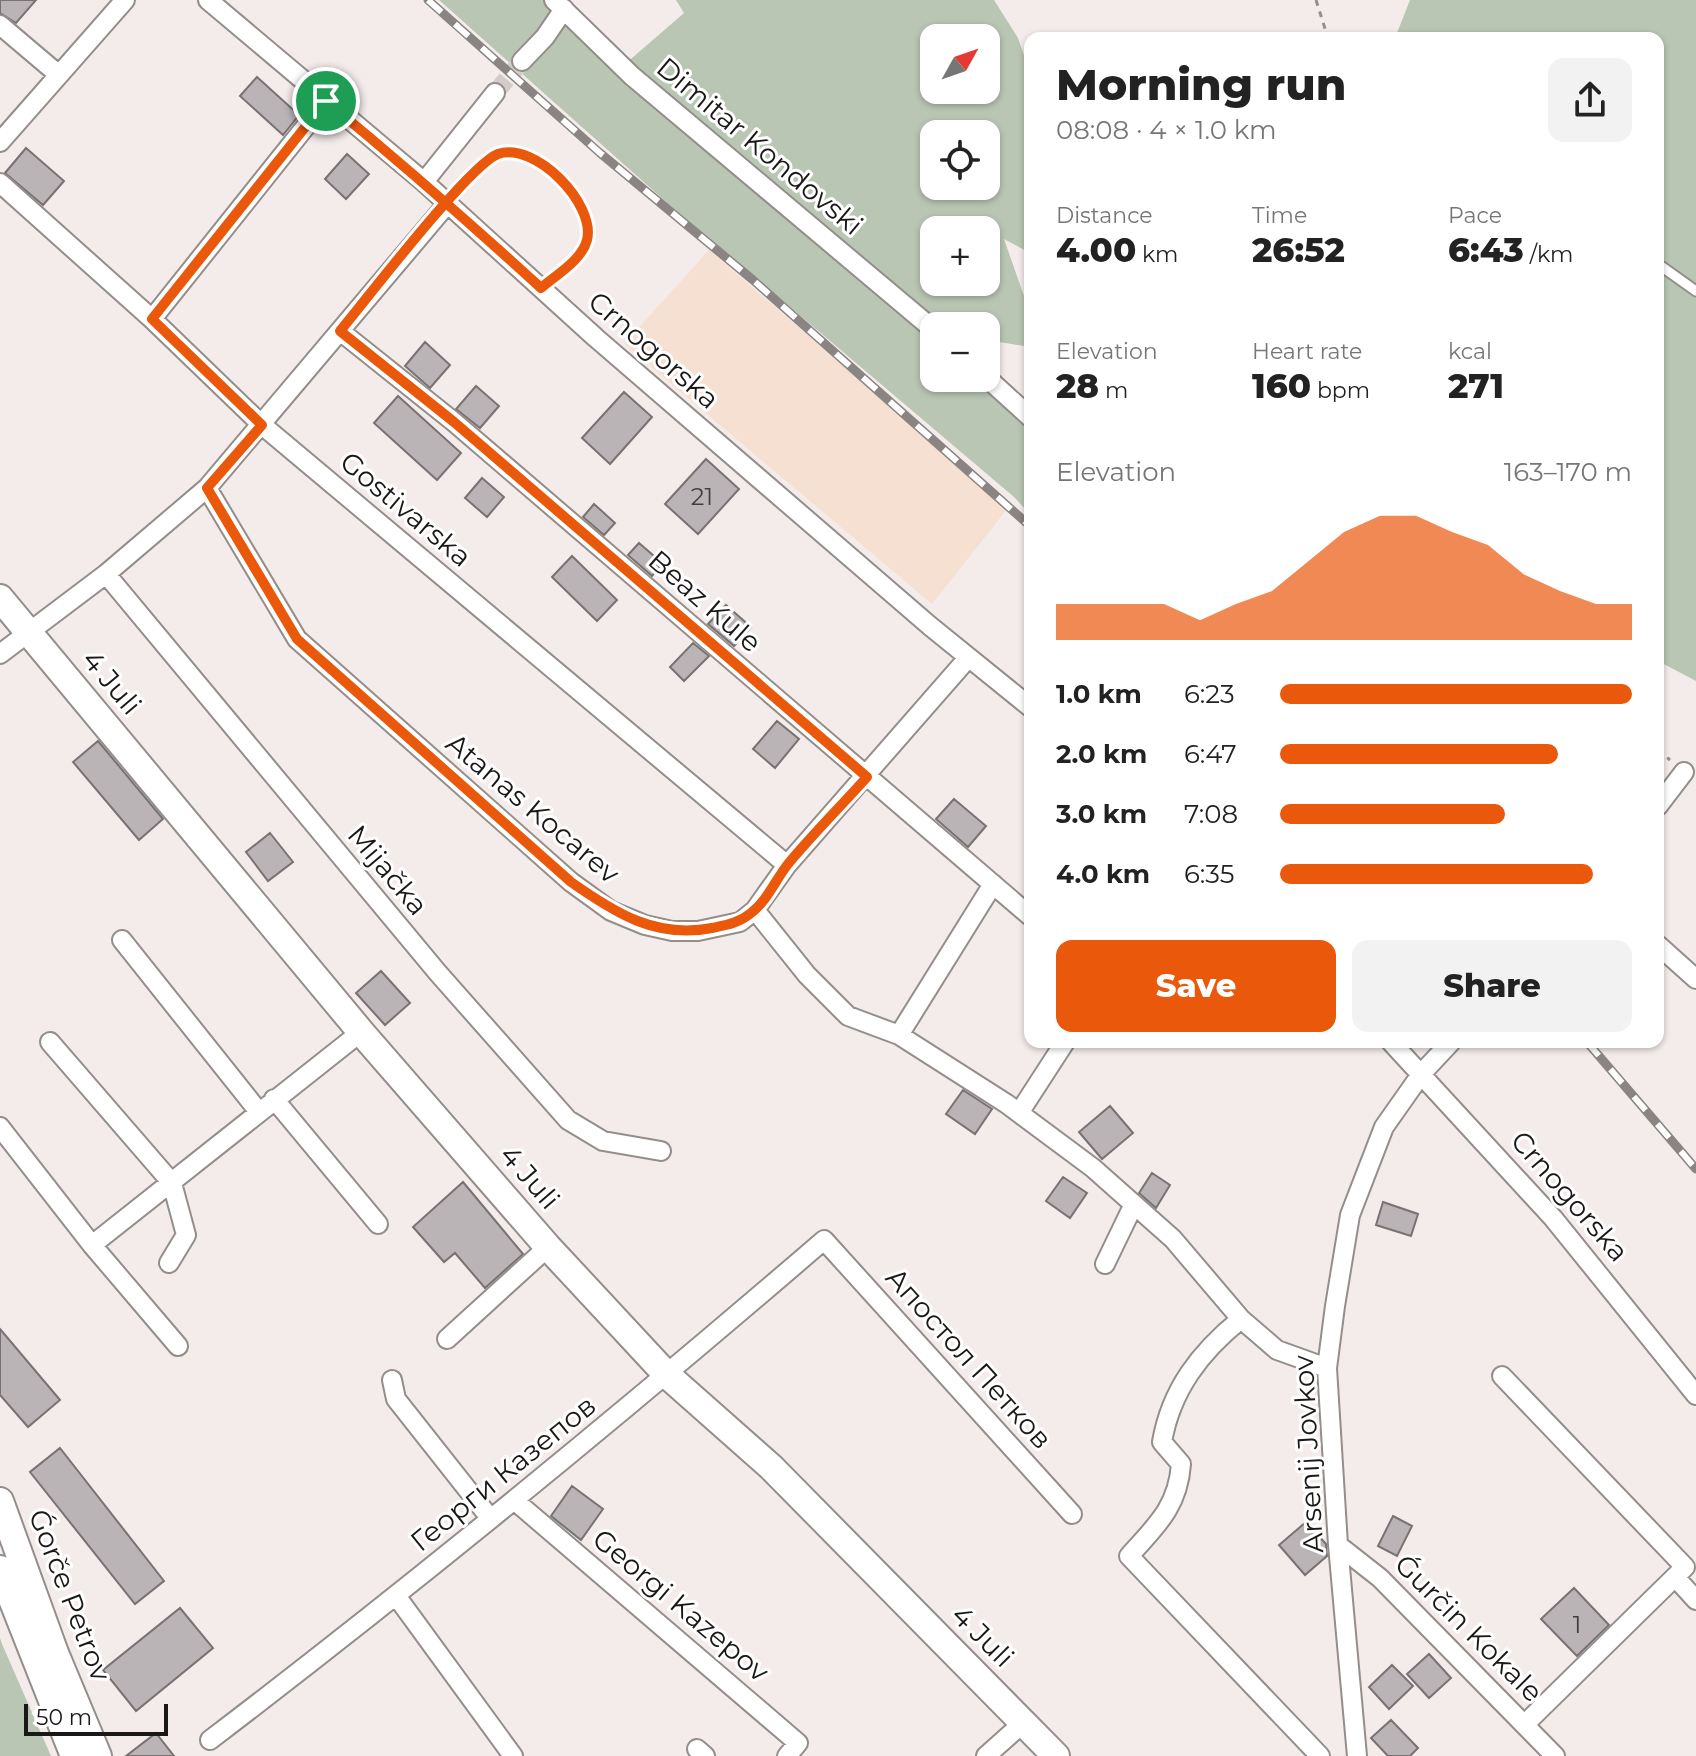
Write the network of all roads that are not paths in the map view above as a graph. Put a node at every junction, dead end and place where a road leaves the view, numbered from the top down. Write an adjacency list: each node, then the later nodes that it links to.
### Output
1 (125, 0): 6 (street)
2 (208, 0): 8 (street, Crnogorska)
3 (559, 5): 5 (street); 16 (street, Dimitar Kondovski)
4 (0, 25): 6 (street)
5 (522, 61)
6 (59, 75): 9 (street)
7 (495, 93): 10 (street)
8 (326, 101): 10 (street, Crnogorska); 17 (street)
9 (0, 142)
10 (424, 182): 12 (street, Crnogorska)
11 (0, 183): 17 (street, Gostivarska)
12 (448, 203): 14 (street, Crnogorska); 14 (lane); 18 (street)
13 (1664, 268): 15 (lane)
14 (541, 288): 27 (street, Crnogorska)
15 (1696, 291)
16 (920, 318)
17 (152, 319): 21 (street, Gostivarska)
18 (340, 331): 21 (street); 30 (street, Beaz Kule)
19 (1000, 390): 20 (street)
20 (1024, 412)
21 (262, 425): 22 (street); 32 (street, Gostivarska)
22 (207, 488): 23 (street); 34 (street, Atanas Kocarev)
23 (106, 574): 25 (street); 50 (street, Mijačka)
24 (0, 598): 25 (street, 4 Juli)
25 (28, 632): 26 (street); 39 (street, 4 Juli)
26 (0, 654)
27 (968, 658): 28 (street, Crnogorska); 30 (street, Atanas Kocarev)
28 (1024, 702)
29 (1690, 767): 31 (street)
30 (867, 777): 32 (street, Atanas Kocarev); 33 (street, Beaz Kule)
31 (1664, 799)
32 (787, 865): 34 (street, Atanas Kocarev)
33 (993, 884): 35 (street, Beaz Kule); 40 (street)
34 (755, 910): 40 (street)
35 (1024, 911)
36 (122, 940): 47 (street)
37 (1664, 950): 38 (street)
38 (1696, 979)
39 (361, 1032): 46 (street); 56 (street, 4 Juli)
40 (899, 1035): 48 (street)
41 (50, 1042): 51 (street)
42 (1061, 1048): 48 (street)
43 (1397, 1048): 45 (street, Crnogorska)
44 (1445, 1048): 45 (street, Arsenij Jovkov)
45 (1422, 1073): 62 (street, Arsenij Jovkov); 66 (street, Crnogorska)
46 (274, 1099): 47 (street); 53 (street)
47 (259, 1112): 51 (street)
48 (1019, 1113): 52 (street)
49 (0, 1127): 55 (street)
50 (661, 1151)
51 (172, 1183): 55 (street); 57 (street)
52 (1133, 1206): 58 (street); 59 (street)
53 (378, 1224)
54 (824, 1240): 63 (street, Георги Казепов); 69 (street, Апостол Петков)
55 (92, 1245): 61 (street)
56 (548, 1247): 60 (street); 63 (street, 4 Juli)
57 (169, 1263)
58 (1105, 1264)
59 (1241, 1319): 62 (street); 85 (street)
60 (447, 1339)
61 (178, 1346)
62 (1327, 1368): 71 (street, Arsenij Jovkov)
63 (667, 1375): 67 (street, Георги Казепов); 76 (street, 4 Juli)
64 (1502, 1376): 73 (street)
65 (392, 1380): 70 (street)
66 (1696, 1395)
67 (514, 1500): 70 (street, Георги Казепов); 82 (street, Georgi Kazepov)
68 (0, 1501): 80 (street, Ǵorče Petrov)
69 (1072, 1514)
70 (490, 1518): 74 (street, Георги Казепов)
71 (1338, 1545): 77 (street, Ǵurčin Kokale); 86 (street, Arsenij Jovkov)
72 (0, 1569): 79 (street, Ǵorče Petrov)
73 (1675, 1577): 75 (street); 77 (street)
74 (397, 1597): 78 (street, Георги Казепов); 81 (street)
75 (1696, 1600)
76 (1023, 1723): 83 (street); 84 (street, 4 Juli)
77 (1525, 1724): 87 (street, Ǵurčin Kokale)
78 (210, 1740)
79 (74, 1756)
80 (98, 1756)
81 (513, 1756)
82 (787, 1756)
83 (986, 1756)
84 (1056, 1756)
85 (1320, 1756)
86 (1357, 1756)
87 (1555, 1756)

